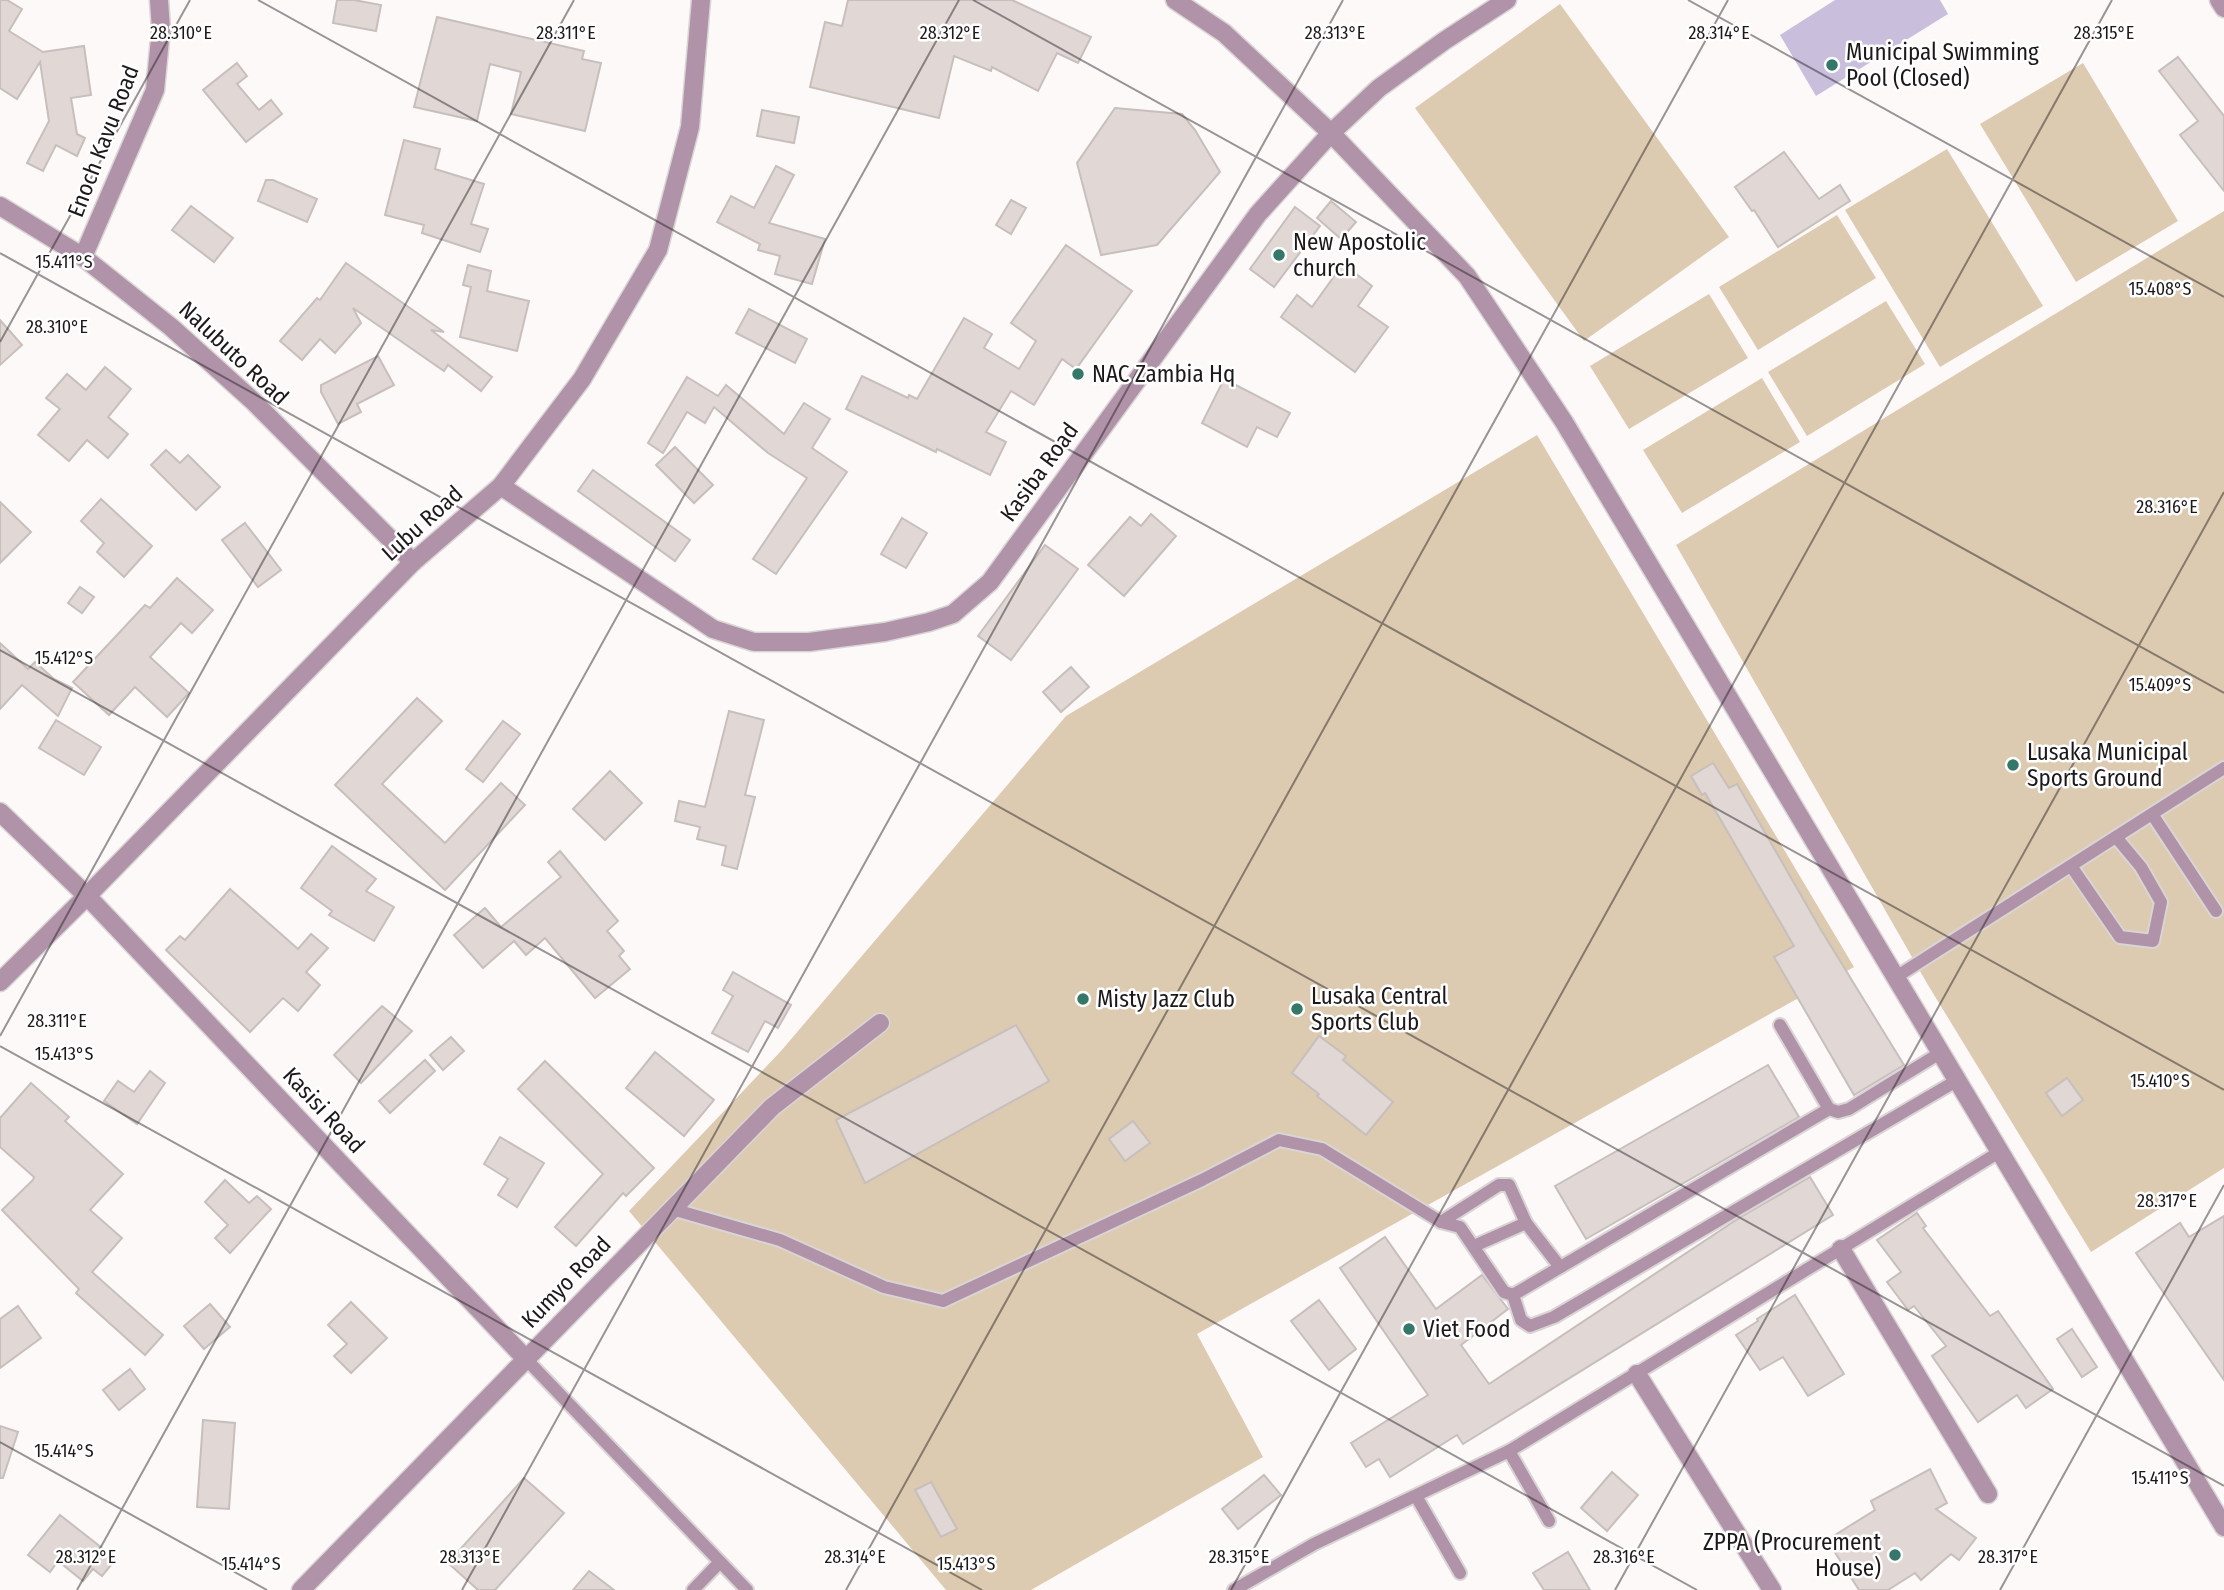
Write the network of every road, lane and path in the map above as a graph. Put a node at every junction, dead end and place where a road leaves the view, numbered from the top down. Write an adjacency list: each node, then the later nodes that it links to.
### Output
1 (159, 0): 9 (street, Enoch Kavu Road)
2 (701, 0): 10 (street, Lubu Road)
3 (1175, 0): 7 (street)
4 (1507, 0): 7 (street, Kasiba Road)
5 (2219, 0): 6 (street)
6 (2224, 8)
7 (1331, 133): 10 (street, Kasiba Road); 19 (street)
8 (0, 206): 9 (street, Nalubuto Road)
9 (83, 257): 11 (street, Nalubuto Road)
10 (501, 486): 11 (street, Lubu Road)
11 (413, 562): 17 (street, Lubu Road)
12 (2224, 768): 14 (lane)
13 (0, 812): 17 (street, Kasisi Road)
14 (2152, 814): 15 (lane); 18 (lane)
15 (2116, 837): 16 (lane); 16 (lane)
16 (2071, 866): 19 (lane)
17 (88, 896): 20 (street, Lubu Road); 34 (street, Kasisi Road)
18 (2216, 911)
19 (1896, 977): 23 (street)
20 (0, 982)
21 (880, 1023): 27 (street, Kumyo Road)
22 (1780, 1025): 25 (lane)
23 (1940, 1052): 24 (street); 25 (lane)
24 (1956, 1081): 26 (street); 33 (lane)
25 (1829, 1109): 32 (lane)
26 (2001, 1151): 31 (lane); 40 (street)
27 (672, 1209): 28 (lane); 34 (street, Kumyo Road)
28 (1441, 1222): 29 (lane); 30 (lane)
29 (1526, 1223): 30 (lane); 32 (lane)
30 (1474, 1246): 33 (lane)
31 (1841, 1249): 35 (lane); 37 (street)
32 (1560, 1268): 33 (lane)
33 (1514, 1296)
34 (525, 1358): 41 (lane); 43 (street, Kumyo Road)
35 (1637, 1374): 36 (lane); 47 (street)
36 (1509, 1451): 38 (lane); 39 (lane)
37 (1988, 1494)
38 (1416, 1496): 42 (lane); 46 (lane)
39 (1549, 1521)
40 (2224, 1527)
41 (720, 1562): 44 (lane); 45 (lane)
42 (1460, 1573)
43 (301, 1590)
44 (693, 1590)
45 (747, 1590)
46 (1234, 1590)
47 (1772, 1590)

